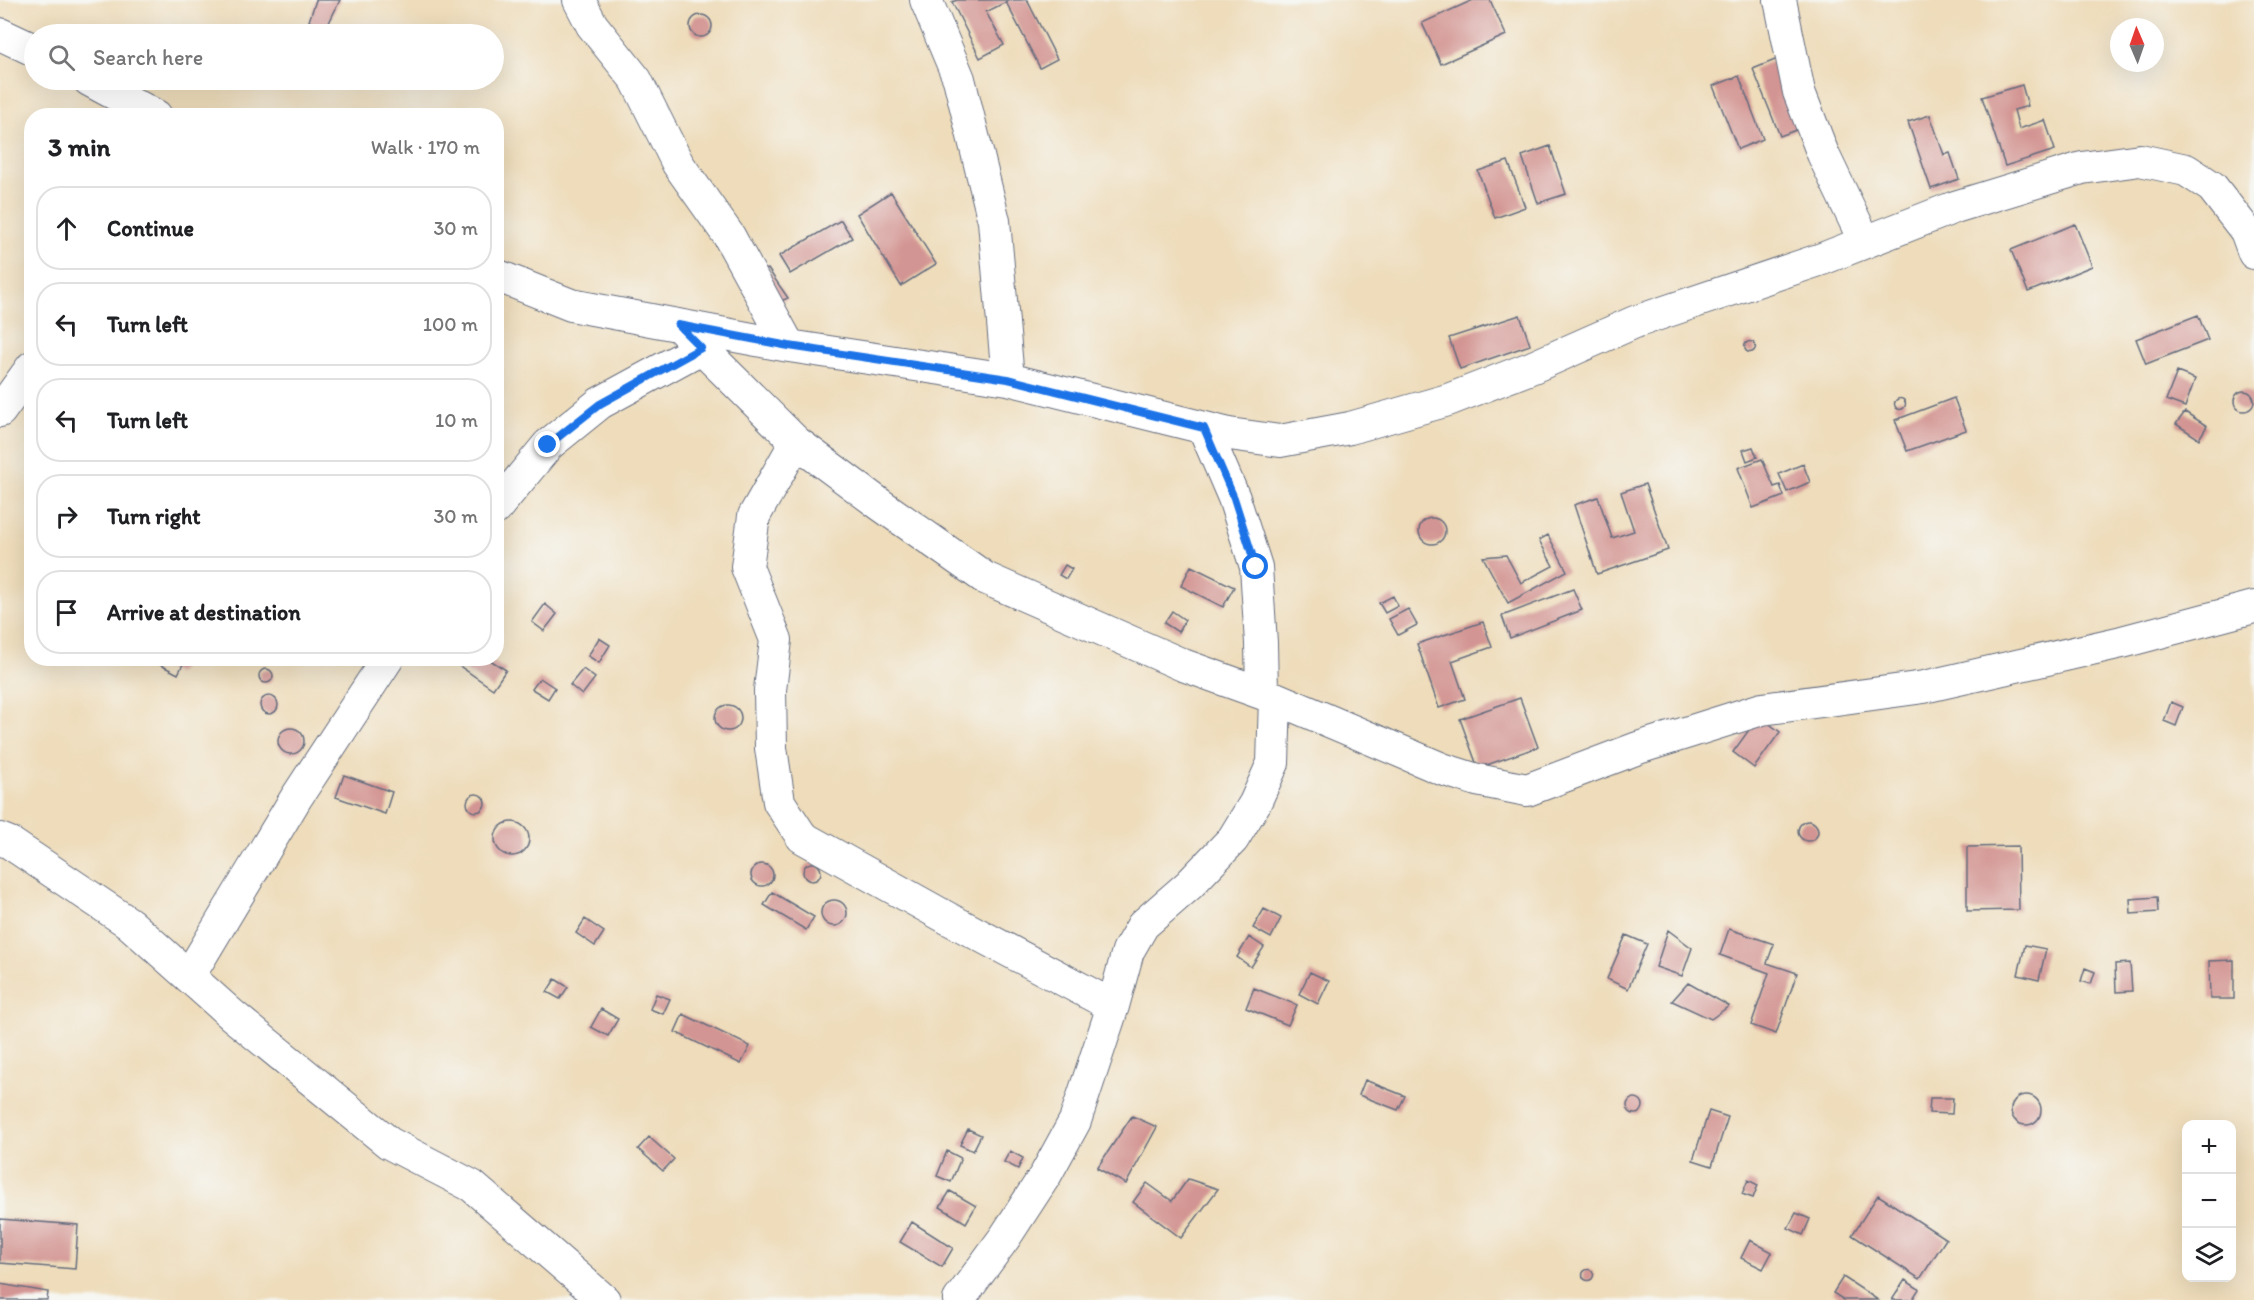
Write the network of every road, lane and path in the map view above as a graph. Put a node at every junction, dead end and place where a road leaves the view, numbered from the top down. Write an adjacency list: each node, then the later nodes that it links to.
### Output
1 (579, 0): 12 (street)
2 (926, 0): 15 (street)
3 (1780, 0): 8 (street)
4 (0, 34): 5 (street)
5 (24, 46)
6 (108, 90): 7 (street)
7 (141, 108)
8 (1865, 242): 9 (street); 17 (street)
9 (2254, 253)
10 (504, 278): 11 (street)
11 (678, 325): 12 (street); 13 (street)
12 (789, 346): 15 (street)
13 (701, 348): 18 (street); 19 (street)
14 (24, 378): 16 (street)
15 (1008, 379): 17 (street)
16 (0, 411)
17 (1204, 428): 22 (street)
18 (796, 442): 22 (street); 25 (street)
19 (504, 498)
20 (2254, 607): 22 (street)
21 (383, 666): 24 (street)
22 (1268, 696): 25 (street)
23 (0, 839): 24 (street)
24 (189, 976): 26 (street)
25 (1113, 1006): 27 (street)
26 (604, 1300)
27 (960, 1300)

